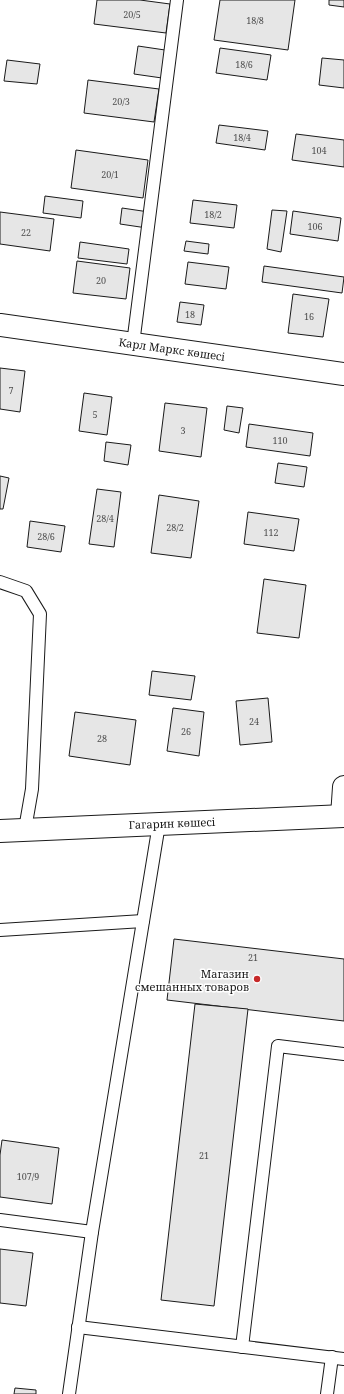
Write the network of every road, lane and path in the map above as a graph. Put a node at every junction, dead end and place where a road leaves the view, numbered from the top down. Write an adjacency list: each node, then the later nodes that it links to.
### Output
1 (177, 0): 3 (lane)
2 (0, 325): 3 (street, Карл Маркс көшесі)
3 (133, 344): 4 (street, Карл Маркс көшесі)
4 (344, 374)
5 (0, 582): 9 (lane)
6 (344, 787): 7 (street)
7 (343, 816): 8 (street, Гагарин көшесі)
8 (159, 824): 9 (street, Гагарин көшесі); 11 (lane)
9 (25, 829): 10 (street, Гагарин көшесі)
10 (0, 830)
11 (143, 922): 12 (lane); 15 (lane)
12 (0, 930)
13 (344, 1054): 17 (lane)
14 (0, 1220): 15 (lane)
15 (92, 1232): 16 (lane)
16 (78, 1327): 17 (lane); 19 (lane)
17 (242, 1347): 18 (lane)
18 (338, 1358): 20 (lane)
19 (69, 1394)
20 (327, 1394)

